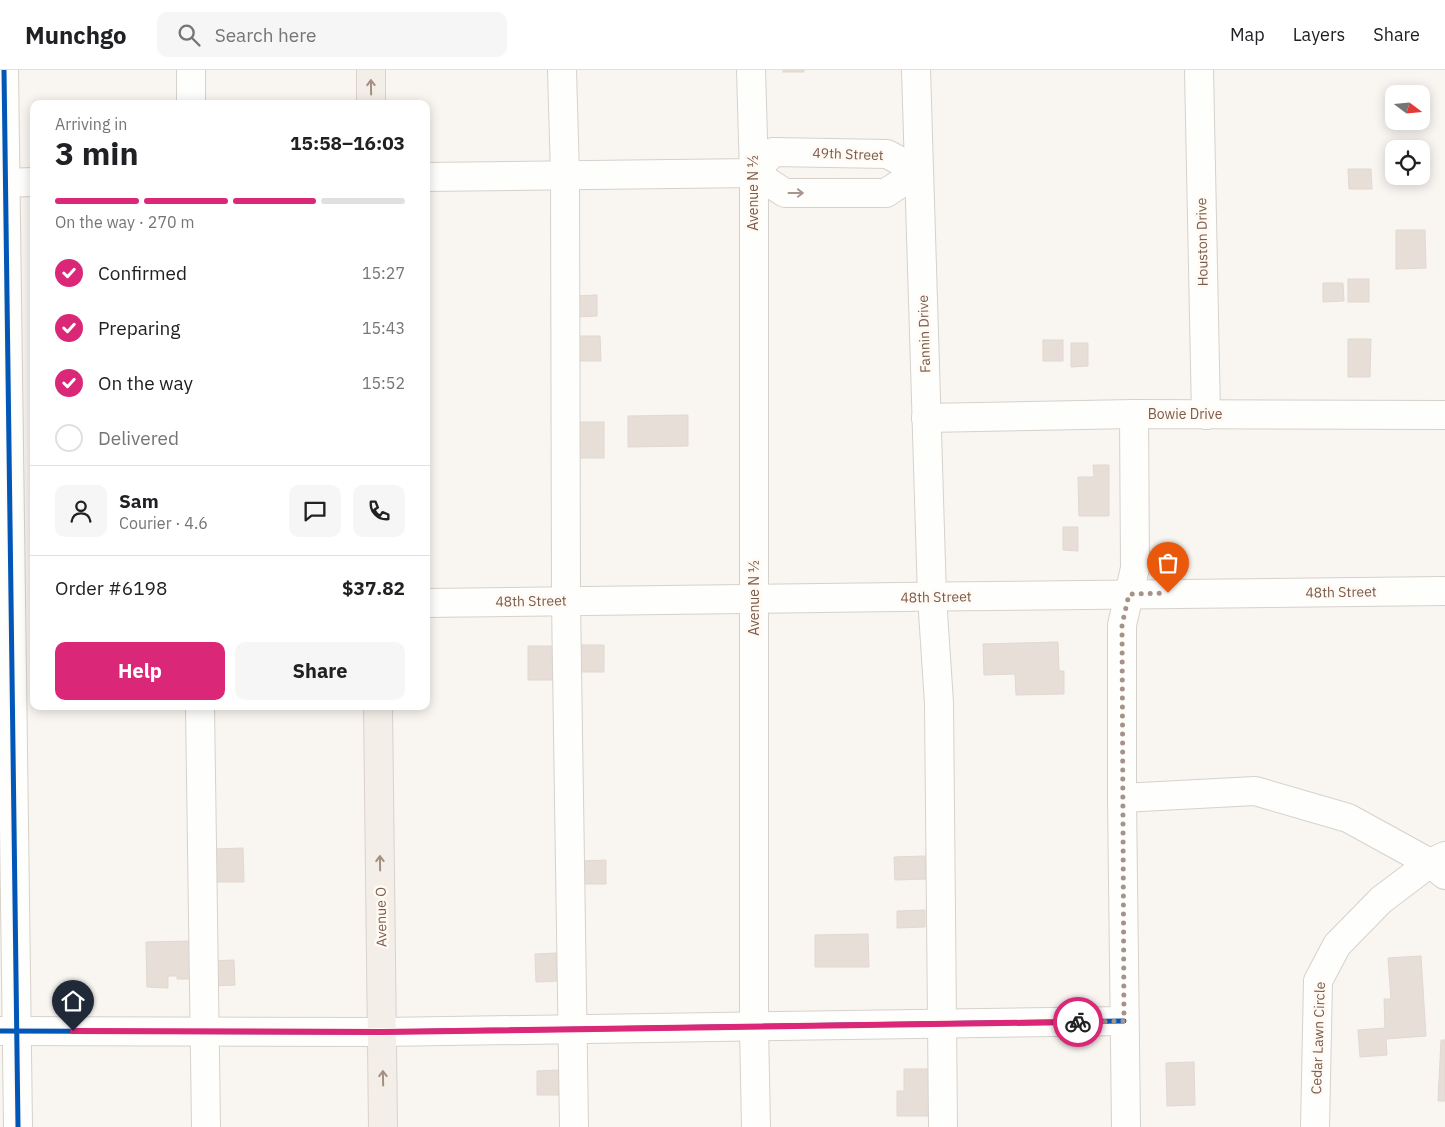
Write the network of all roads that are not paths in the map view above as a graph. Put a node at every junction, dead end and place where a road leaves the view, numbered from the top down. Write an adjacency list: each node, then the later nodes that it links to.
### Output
1 (4, 70): 14 (street)
2 (191, 70): 8 (street)
3 (371, 70): 9 (main road, one-way to 3)
4 (562, 70): 12 (street)
5 (751, 70): 11 (street, Avenue N ½)
6 (916, 70): 10 (street, Fannin Drive)
7 (1199, 70): 17 (street, Houston Drive)
8 (191, 100)
9 (372, 100)
10 (919, 171): 11 (street, one-way to 10); 11 (street, 49th Street); 19 (street, Fannin Drive)
11 (754, 173): 12 (street); 23 (street, Avenue N ½)
12 (565, 175): 13 (street); 24 (street)
13 (430, 177)
14 (3, 182): 15 (street); 26 (street)
15 (30, 182)
16 (1134, 414): 17 (street, Bowie Drive); 19 (street, Bowie Drive); 21 (street)
17 (1206, 415): 18 (street, Bowie Drive)
18 (1445, 415)
19 (926, 418): 22 (street, Fannin Drive)
20 (1445, 591): 21 (street, 48th Street)
21 (1129, 594): 22 (street, 48th Street); 29 (street)
22 (932, 597): 23 (street, 48th Street); 32 (street, Fannin Drive)
23 (754, 598): 24 (street, 48th Street); 33 (street, Avenue N ½)
24 (566, 601): 25 (street, 48th Street); 34 (street)
25 (430, 603)
26 (15, 607): 35 (street)
27 (200, 710): 36 (street)
28 (378, 710): 37 (main road, Avenue O, one-way to 28)
29 (1122, 798): 30 (street); 31 (street)
30 (1440, 864): 45 (street, Cedar Lawn Circle)
31 (1124, 1021): 32 (street); 44 (street)
32 (941, 1024): 33 (street); 43 (street, Fannin Drive)
33 (754, 1027): 34 (street); 42 (street, Avenue N ½)
34 (573, 1030): 37 (street); 41 (street)
35 (8, 1031): 36 (street); 38 (street)
36 (204, 1031): 37 (street); 39 (street)
37 (382, 1032): 40 (main road, Avenue O, one-way to 37)
38 (18, 1127)
39 (206, 1127)
40 (383, 1127)
41 (574, 1127)
42 (756, 1127)
43 (943, 1127)
44 (1126, 1127)
45 (1315, 1127)

